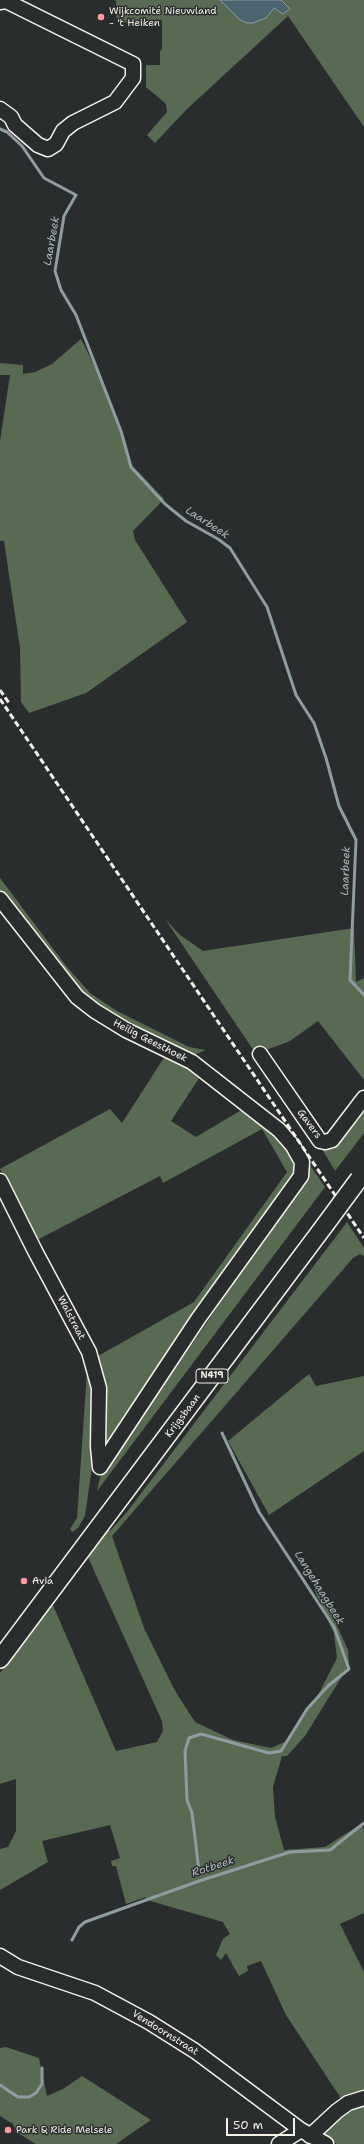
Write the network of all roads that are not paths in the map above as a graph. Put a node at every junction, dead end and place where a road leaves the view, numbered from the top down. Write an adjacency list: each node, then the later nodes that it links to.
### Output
1 (0, 2): 2 (street)
2 (0, 109)
3 (0, 899): 8 (street, Heilig Geesthoek)
4 (260, 1054): 5 (street, Gavers)
5 (364, 1098)
6 (361, 1176): 9 (main road, Krijgsbaan / N419, bridge)
7 (0, 1181): 8 (street, Walstraat)
8 (100, 1467)
9 (0, 1659)
10 (2, 1960): 12 (street, Vendoornstraat)
11 (364, 2098): 12 (street)
12 (306, 2133): 13 (street); 14 (street, Vendoornstraat)
13 (279, 2144)
14 (326, 2144)

